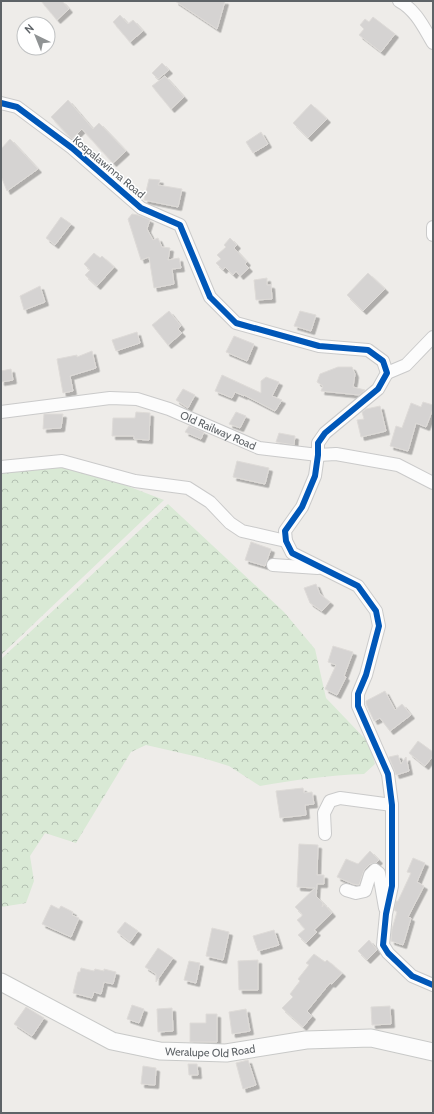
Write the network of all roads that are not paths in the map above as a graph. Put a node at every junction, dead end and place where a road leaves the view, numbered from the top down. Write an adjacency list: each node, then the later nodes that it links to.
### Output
1 (399, 1): 2 (street)
2 (433, 43)
3 (1, 104): 7 (street, Kospalawinna Road)
4 (433, 227): 5 (street)
5 (433, 235)
6 (433, 336): 7 (street)
7 (387, 373): 9 (street)
8 (1, 412): 9 (street, Old Railway Road)
9 (318, 455): 11 (street, Old Railway Road); 12 (street)
10 (1, 467): 12 (street)
11 (433, 483)
12 (286, 541): 14 (street)
13 (273, 565): 14 (street)
14 (325, 569): 15 (street)
15 (392, 805): 16 (street); 18 (street)
16 (325, 834)
17 (346, 890): 18 (street)
18 (386, 914): 20 (street)
19 (1, 982): 21 (street, Weralupe Old Road)
20 (433, 985)
21 (433, 1052)

